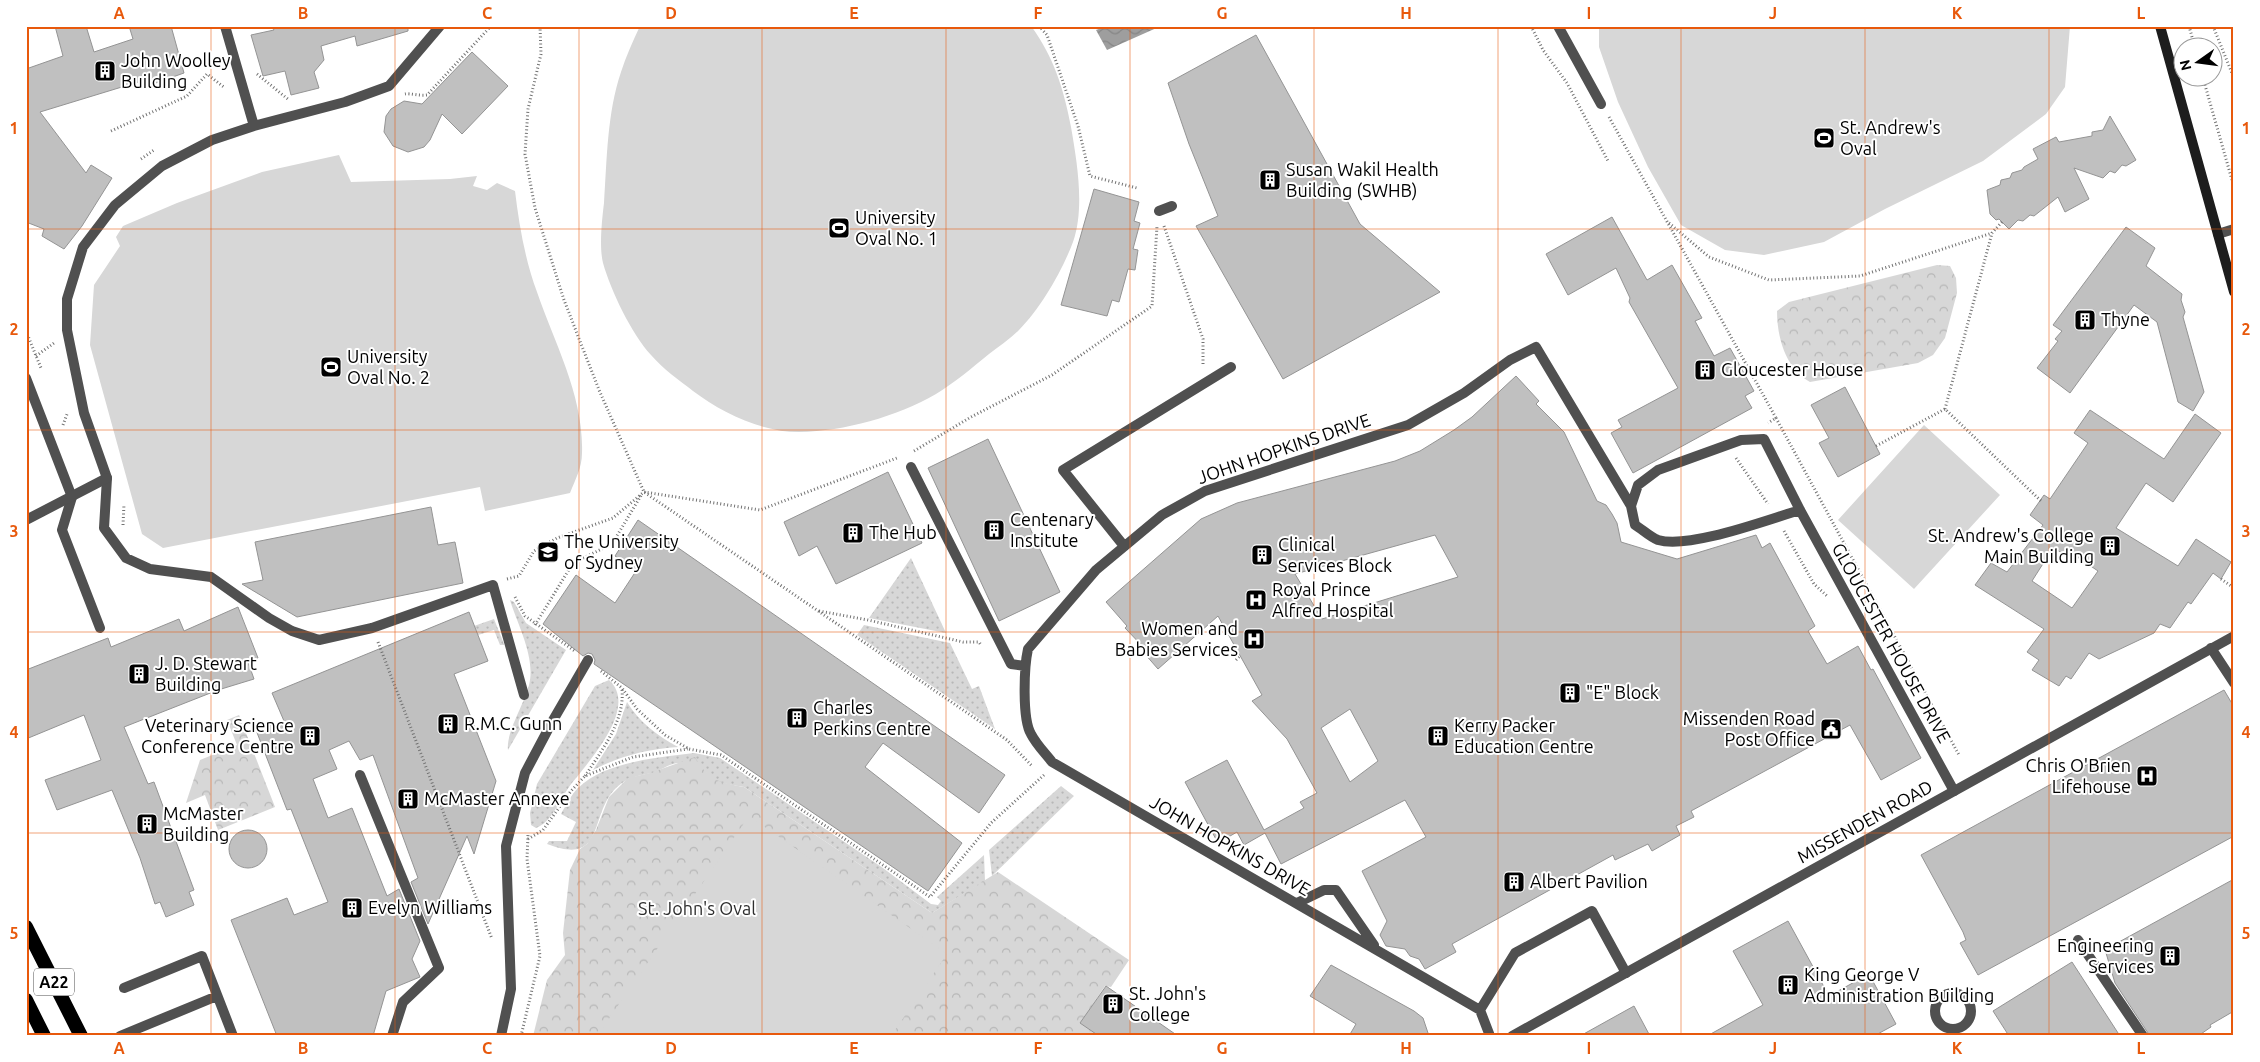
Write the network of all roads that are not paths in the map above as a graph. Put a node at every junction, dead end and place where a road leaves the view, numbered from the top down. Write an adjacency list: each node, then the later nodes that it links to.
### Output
1 (225, 26): 6 (street)
2 (440, 26): 6 (street)
3 (1558, 26): 5 (street)
4 (2160, 26): 10 (main road)
5 (1602, 104)
6 (254, 126): 15 (street)
7 (1172, 206): 8 (street)
8 (1158, 211)
9 (2234, 229): 10 (street)
10 (2218, 234): 11 (main road)
11 (2234, 292)
12 (1231, 367): 20 (street)
13 (26, 378): 16 (street)
14 (911, 467): 25 (street)
15 (107, 478): 16 (street); 27 (street)
16 (72, 497): 19 (street); 21 (street)
17 (1631, 506): 18 (street); 18 (street, GLOUCESTER HOUSE DRIVE); 20 (street, JOHN HOPKINS DRIVE)
18 (1800, 510): 29 (street, GLOUCESTER HOUSE DRIVE)
19 (26, 520)
20 (1124, 546): 25 (street, JOHN HOPKINS DRIVE)
21 (100, 628)
22 (2234, 636): 23 (street, MISSENDEN ROAD)
23 (2211, 648): 26 (street); 29 (street, MISSENDEN ROAD)
24 (588, 660): 44 (street)
25 (1025, 666): 30 (street, JOHN HOPKINS DRIVE)
26 (2234, 683)
27 (524, 695)
28 (360, 775): 43 (street)
29 (1954, 791): 34 (street, MISSENDEN ROAD)
30 (1297, 904): 33 (street, JOHN HOPKINS DRIVE); 33 (street)
31 (26, 928): 40 (highway, A22)
32 (2078, 940): 47 (street)
33 (1376, 949): 38 (street, JOHN HOPKINS DRIVE)
34 (1626, 972): 38 (street); 46 (street, MISSENDEN ROAD)
35 (124, 988): 36 (street)
36 (217, 996): 41 (street); 42 (street)
37 (26, 1000): 39 (highway, A22)
38 (1480, 1010): 45 (street)
39 (44, 1036)
40 (81, 1036)
41 (120, 1036)
42 (233, 1036)
43 (392, 1036)
44 (501, 1036)
45 (1490, 1036)
46 (1512, 1036)
47 (2143, 1036)

